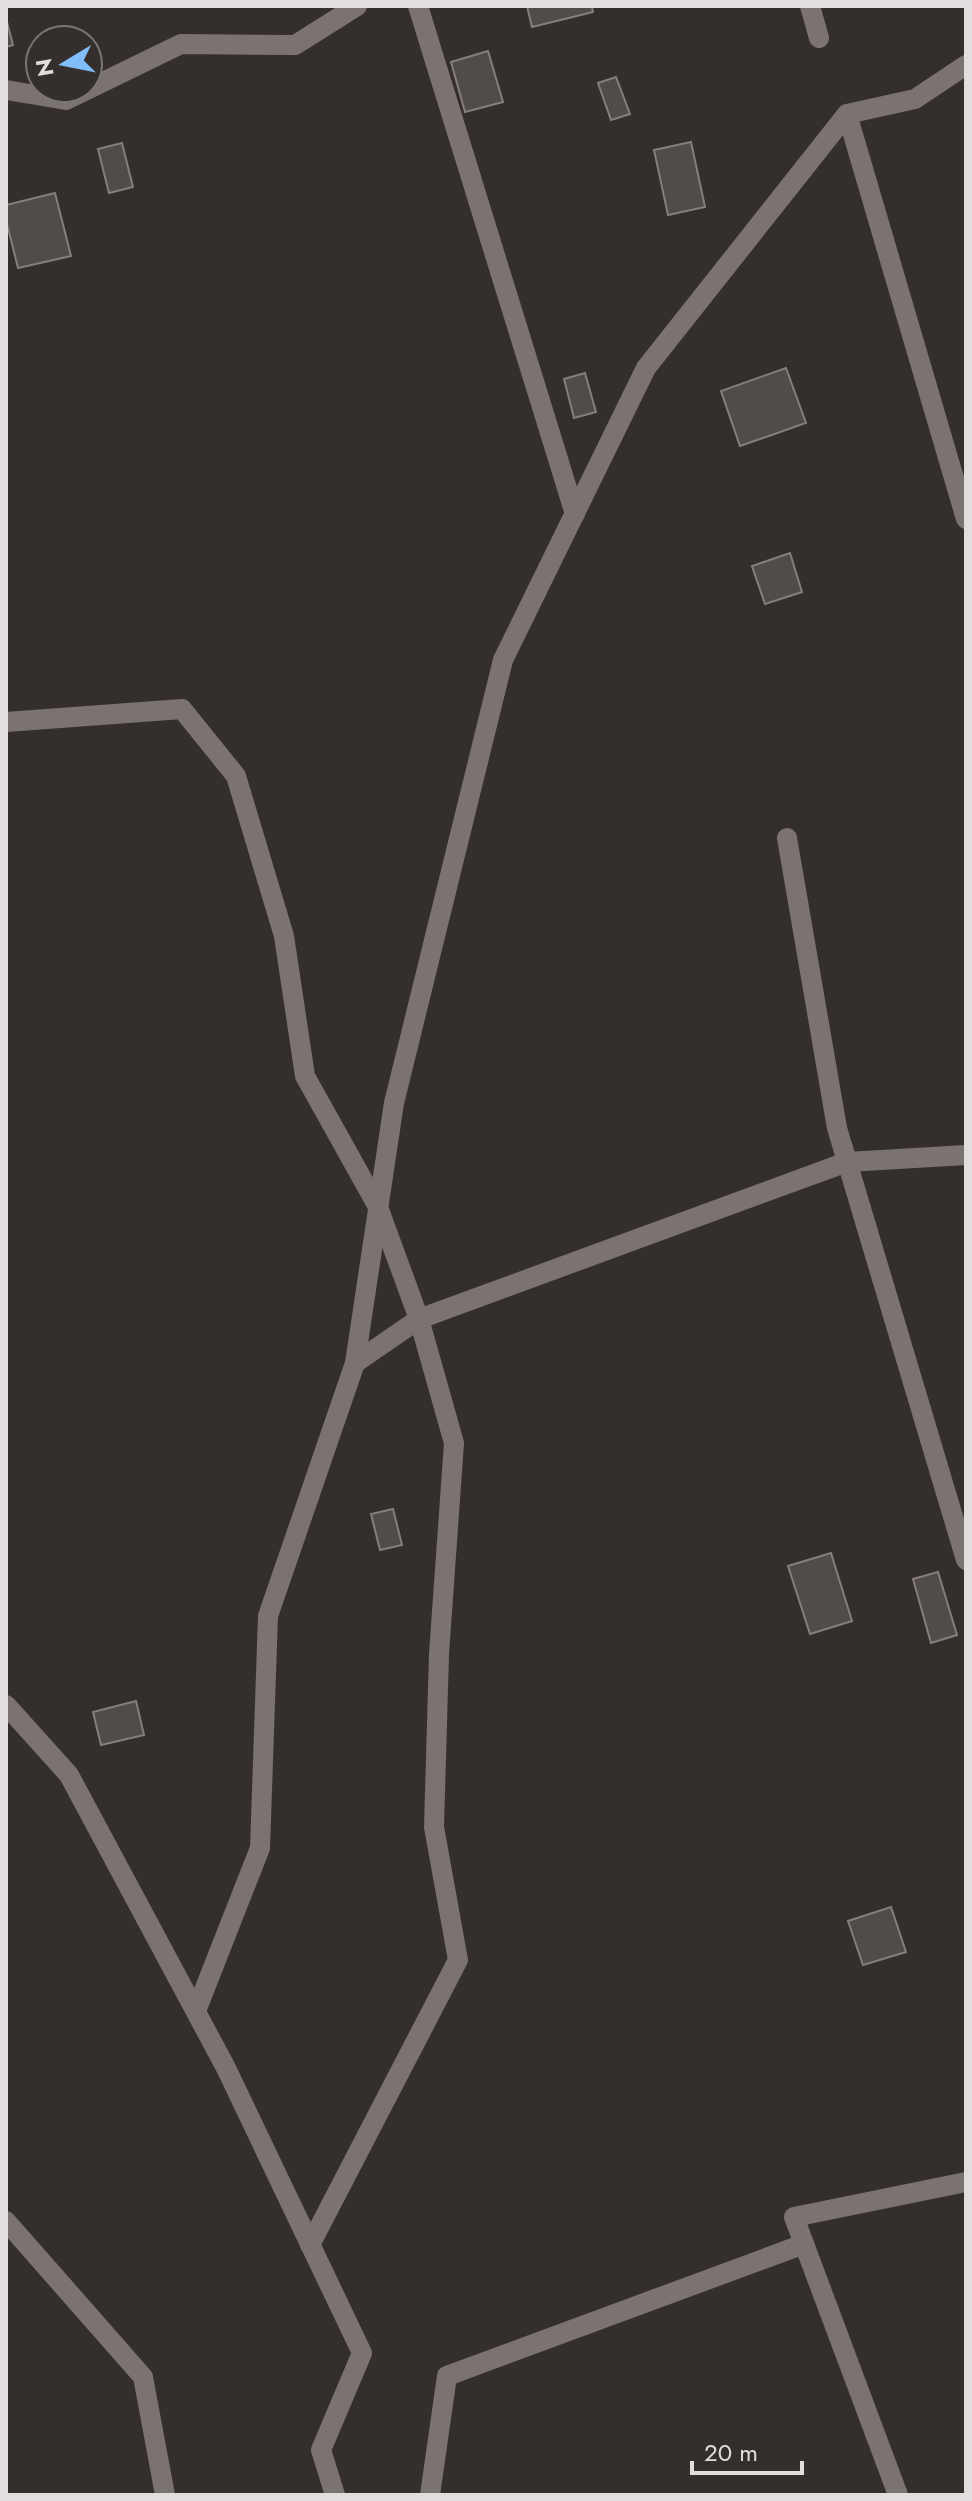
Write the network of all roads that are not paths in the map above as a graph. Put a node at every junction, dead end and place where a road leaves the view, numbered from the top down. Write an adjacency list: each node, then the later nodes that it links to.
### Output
1 (357, 6): 6 (street)
2 (418, 6): 8 (street)
3 (810, 6): 4 (street)
4 (819, 38)
5 (966, 65): 7 (street)
6 (6, 90)
7 (847, 114): 8 (street); 9 (street)
8 (575, 514): 14 (street)
9 (966, 519)
10 (6, 722): 14 (street)
11 (787, 838): 13 (street)
12 (966, 1155): 13 (street)
13 (847, 1162): 15 (street); 17 (street)
14 (378, 1207): 15 (street); 16 (street)
15 (419, 1319): 16 (street); 23 (street)
16 (355, 1363): 19 (street)
17 (966, 1560)
18 (6, 1705): 19 (street)
19 (196, 2011): 23 (street)
20 (966, 2182): 22 (street)
21 (6, 2221): 24 (street)
22 (804, 2244): 26 (street); 27 (street)
23 (310, 2245): 25 (street)
24 (165, 2495)
25 (335, 2495)
26 (430, 2495)
27 (898, 2495)

